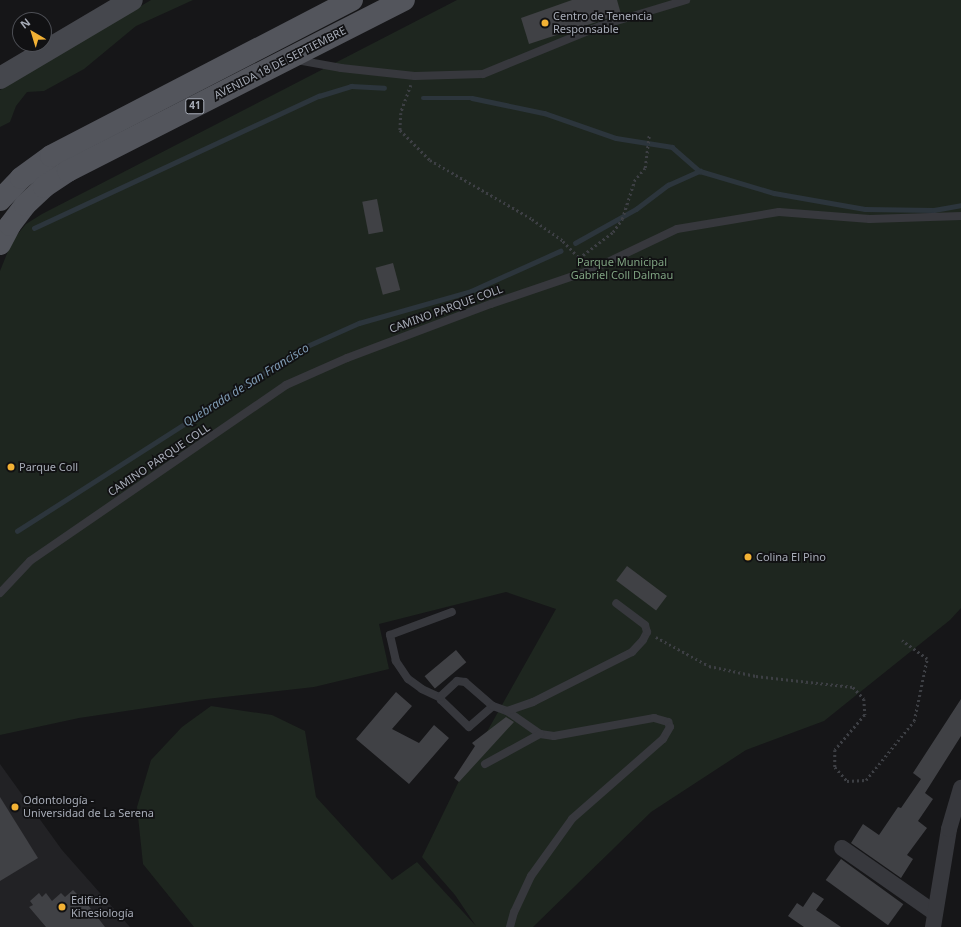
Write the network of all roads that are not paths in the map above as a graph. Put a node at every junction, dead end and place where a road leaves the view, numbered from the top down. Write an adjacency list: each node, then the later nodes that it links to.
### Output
1 (132, 0): 6 (street)
2 (352, 0): 7 (main road, AVENIDA 18 DE SEPTIEMBRE / 41)
3 (404, 0): 5 (main road, AVENIDA 18 DE SEPTIEMBRE / 41)
4 (686, 0): 5 (lane)
5 (288, 58): 11 (main road, AVENIDA 18 DE SEPTIEMBRE / 41)
6 (0, 78)
7 (33, 168): 8 (main road); 9 (main road, 41)
8 (0, 186)
9 (0, 200)
10 (961, 216): 12 (lane, CAMINO PARQUE COLL)
11 (2, 240)
12 (0, 592)
13 (616, 603): 17 (lane)
14 (452, 612): 15 (lane)
15 (441, 698): 16 (lane); 16 (lane)
16 (493, 706): 17 (lane)
17 (507, 711): 18 (lane)
18 (540, 734): 19 (lane); 23 (lane)
19 (486, 764)
20 (961, 788): 22 (street)
21 (842, 848): 22 (street)
22 (934, 920)
23 (510, 927)

